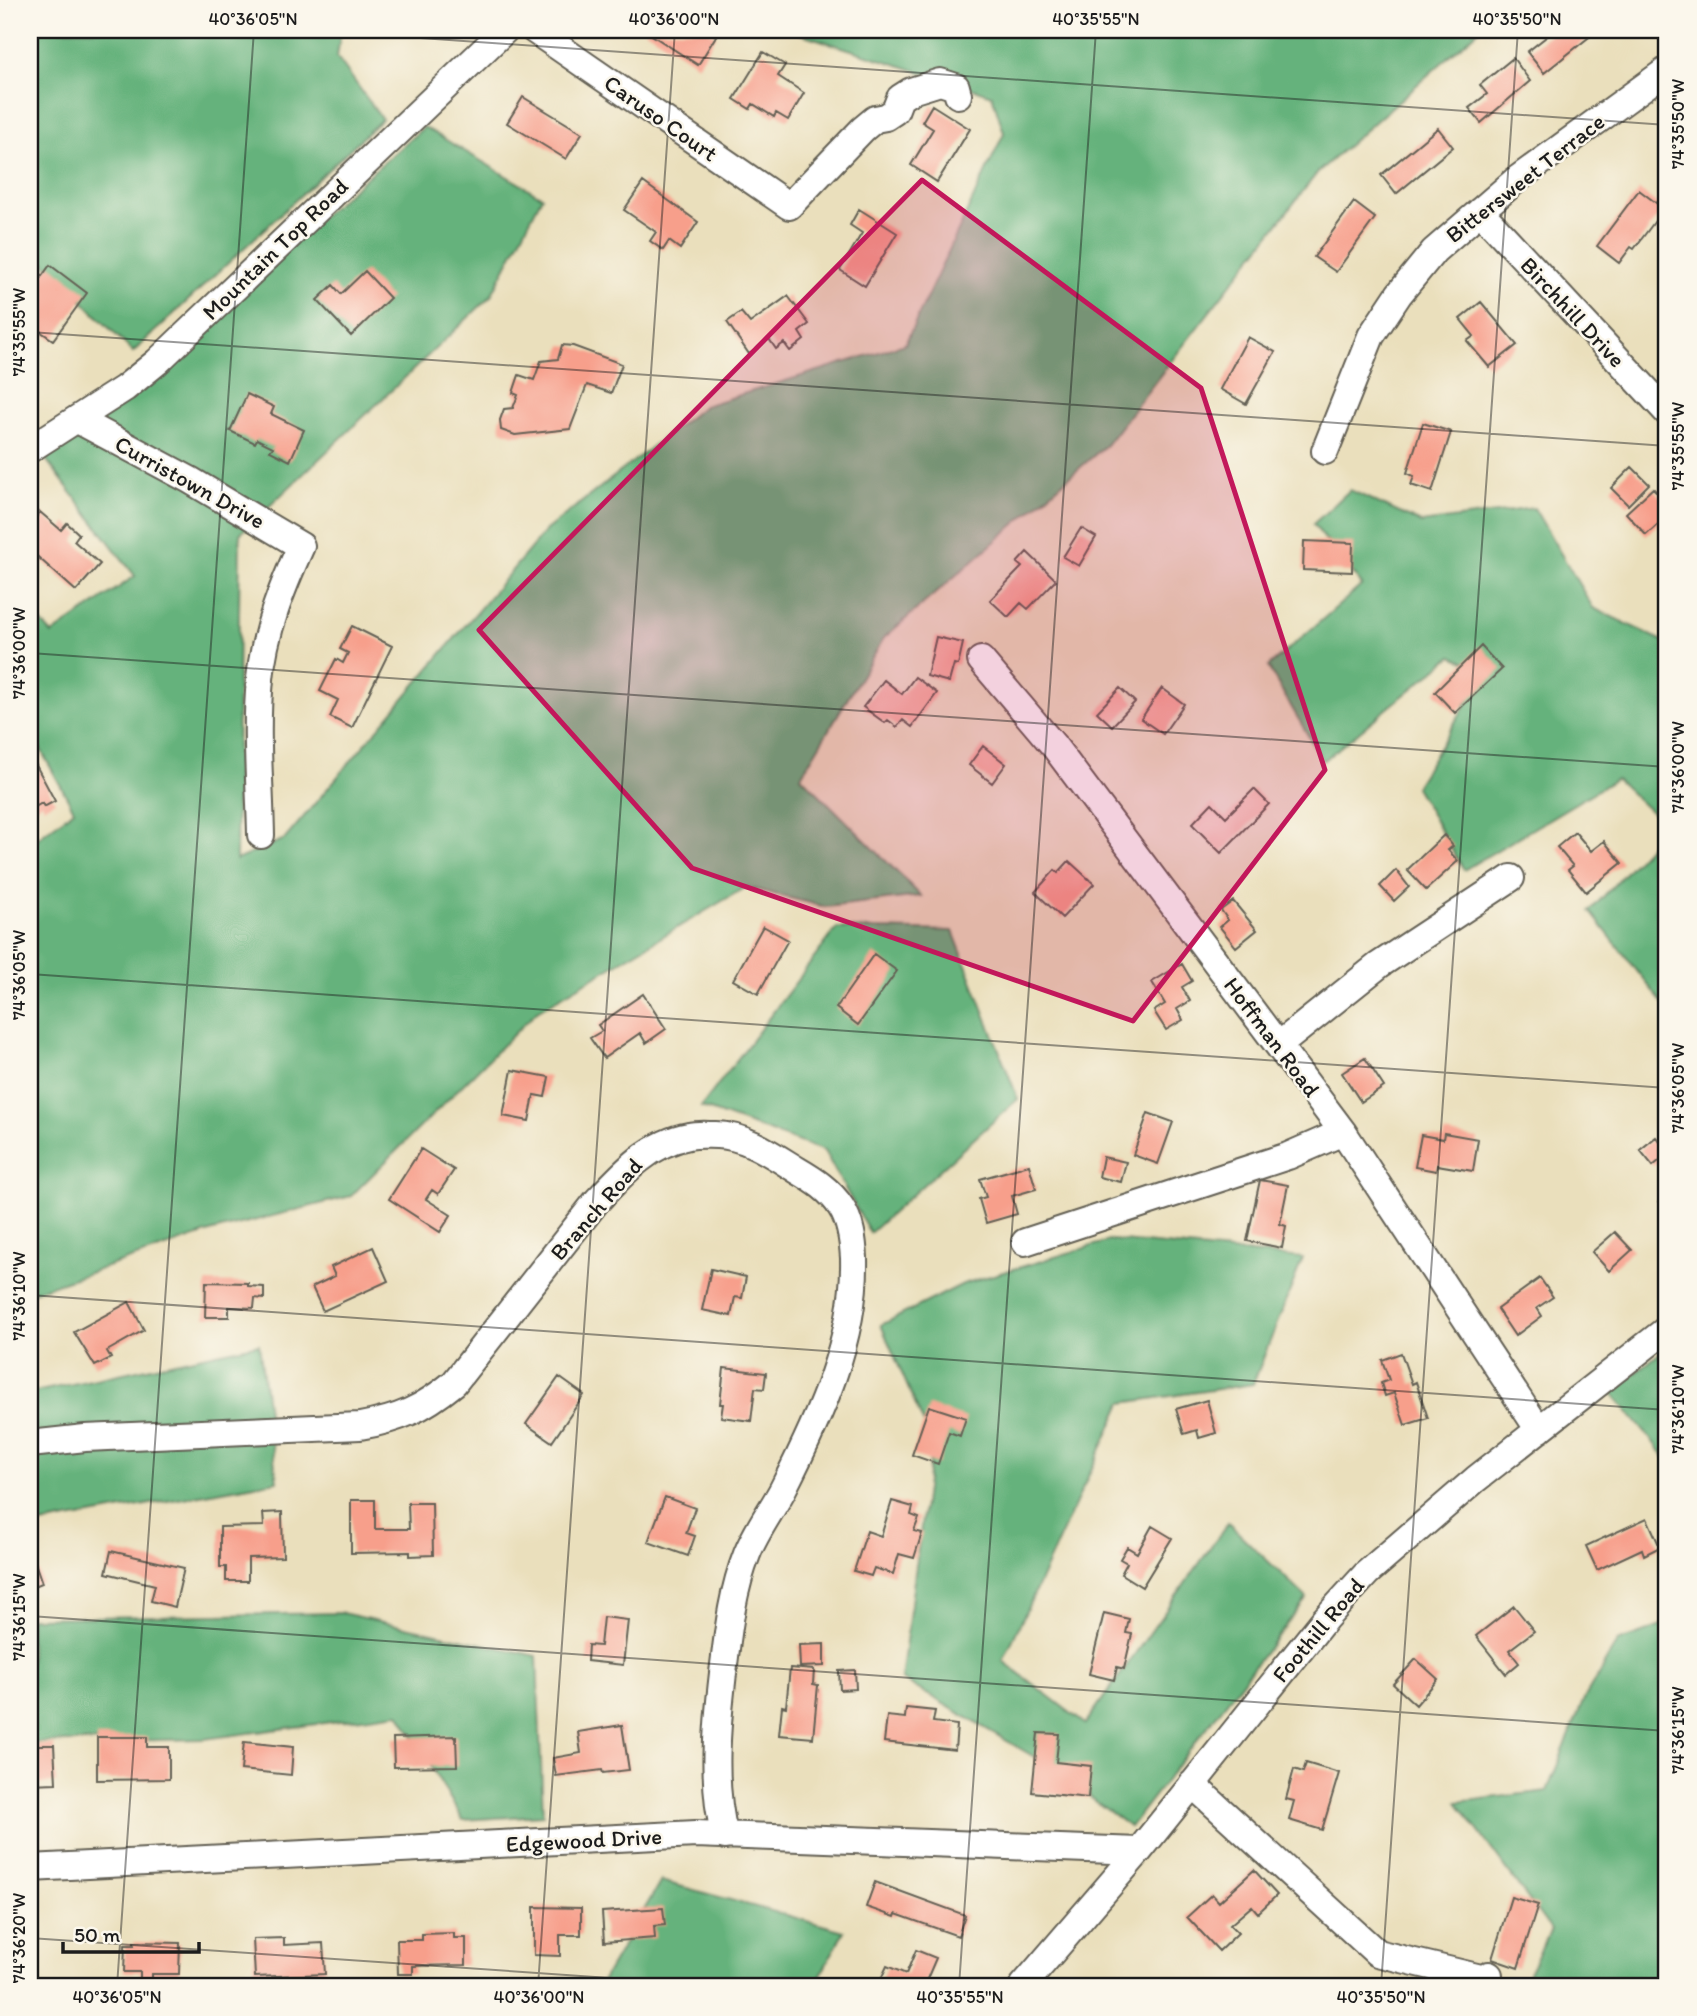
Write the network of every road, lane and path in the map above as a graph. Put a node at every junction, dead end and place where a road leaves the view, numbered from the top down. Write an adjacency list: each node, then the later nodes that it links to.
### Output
1 (505, 30): 7 (street, Mountain Top Road)
2 (534, 30): 4 (street, Caruso Court)
3 (1667, 70): 5 (street, Bittersweet Terrace)
4 (958, 95)
5 (1480, 211): 6 (street, Birchhill Drive); 9 (street, Bittersweet Terrace)
6 (1667, 412)
7 (78, 420): 8 (street, Mountain Top Road); 11 (street, Curristown Drive)
8 (30, 449)
9 (1325, 451)
10 (981, 660): 13 (street, Hoffman Road)
11 (261, 835)
12 (1511, 878): 13 (street)
13 (1279, 1045): 14 (street, Hoffman Road)
14 (1343, 1132): 15 (street); 17 (street, Hoffman Road)
15 (1025, 1242)
16 (1667, 1329): 17 (street, Foothill Road)
17 (1539, 1430): 19 (street, Foothill Road)
18 (30, 1444): 20 (street, Branch Road)
19 (1192, 1784): 21 (street, Foothill Road); 23 (street)
20 (724, 1836): 21 (street, Edgewood Drive); 22 (street, Edgewood Drive)
21 (1139, 1851): 24 (street, Foothill Road)
22 (30, 1868)
23 (1489, 1975)
24 (1023, 1986)

